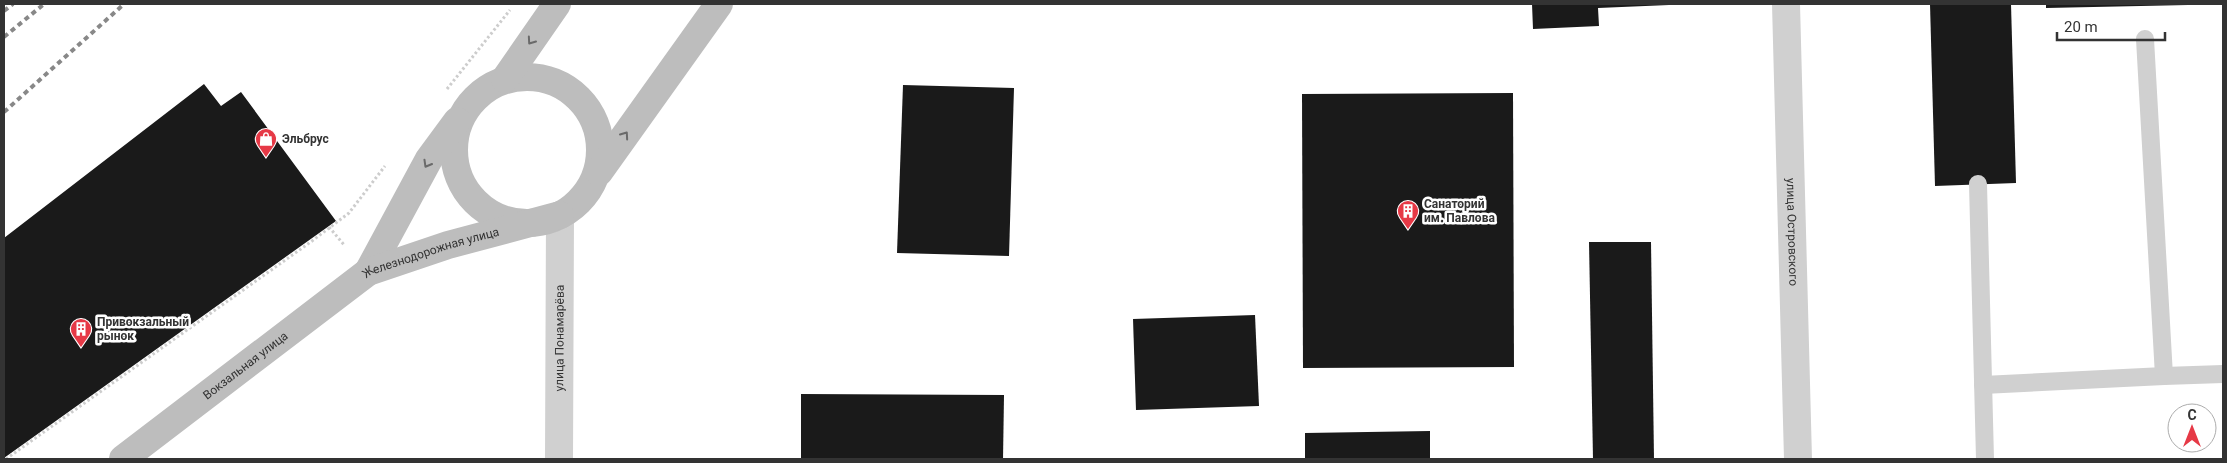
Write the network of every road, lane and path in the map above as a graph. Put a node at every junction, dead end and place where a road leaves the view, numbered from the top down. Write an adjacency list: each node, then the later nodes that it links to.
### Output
1 (515, 4): 7 (path)
2 (557, 4): 6 (main road, Железнодорожная улица, one-way to 6)
3 (719, 4): 10 (main road, Железнодорожная улица, one-way to 3)
4 (1786, 4): 20 (street, улица Островского)
5 (2145, 39): 15 (lane)
6 (505, 79): 8 (main road, Железнодорожная улица); 10 (main road, Железнодорожная улица)
7 (441, 96)
8 (465, 110): 12 (main road, Железнодорожная улица); 13 (main road, Железнодорожная улица, one-way to 13)
9 (386, 166): 17 (path)
10 (597, 175): 12 (main road, Железнодорожная улица)
11 (1978, 184): 16 (lane)
12 (560, 216): 13 (main road, Железнодорожная улица); 19 (street, улица Понамарёва)
13 (368, 272): 18 (main road, Вокзальная улица)
14 (2223, 374): 15 (lane)
15 (2164, 376): 16 (lane)
16 (1983, 385): 21 (lane)
17 (6, 459)
18 (124, 459)
19 (559, 459)
20 (1798, 459)
21 (1985, 459)

